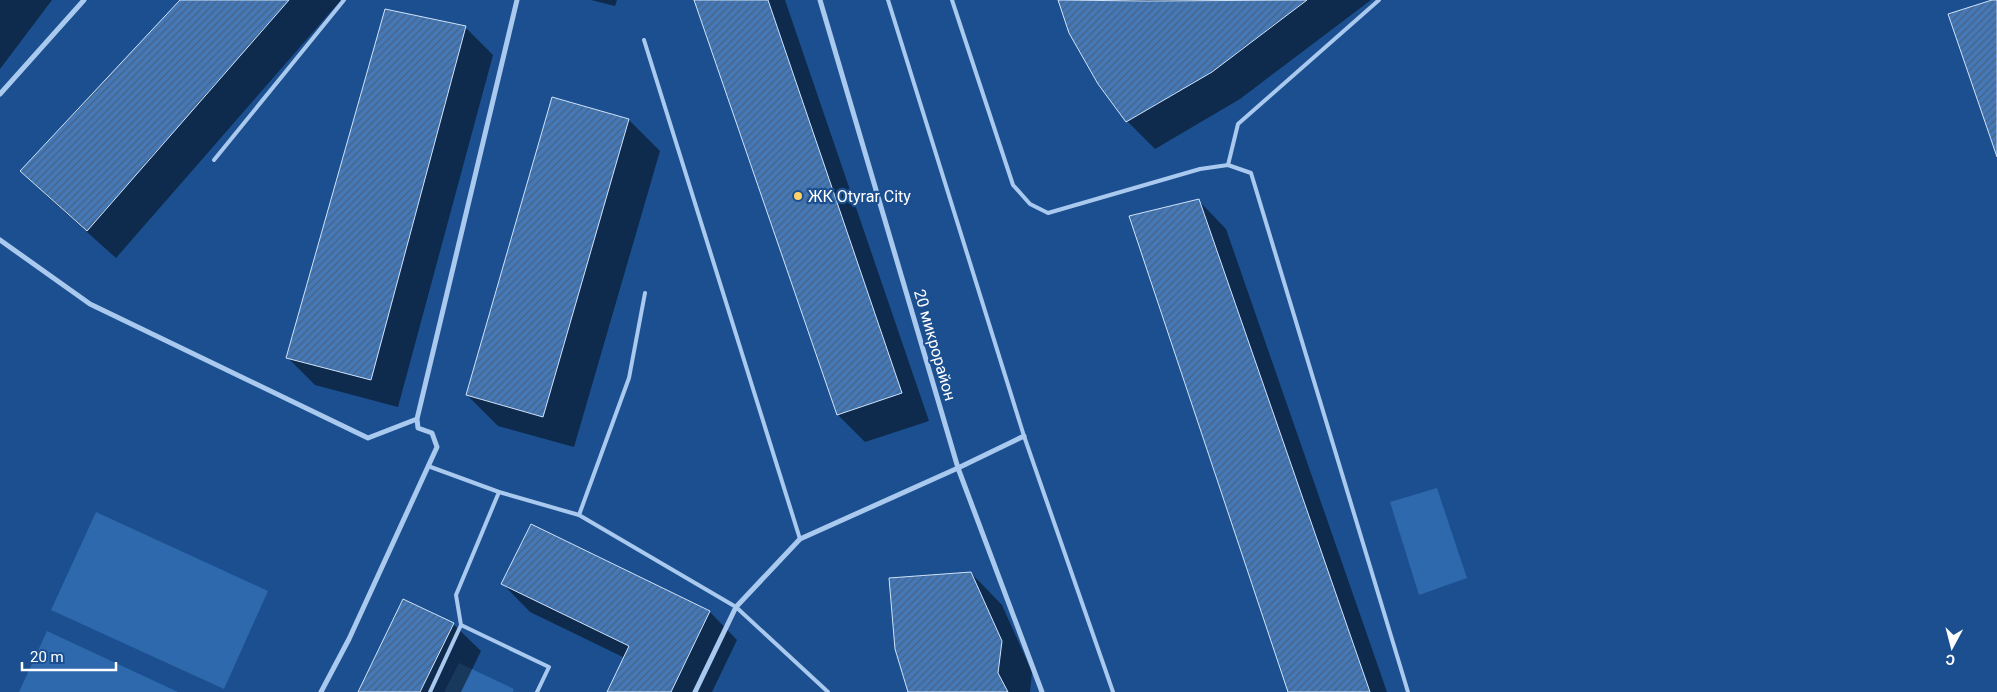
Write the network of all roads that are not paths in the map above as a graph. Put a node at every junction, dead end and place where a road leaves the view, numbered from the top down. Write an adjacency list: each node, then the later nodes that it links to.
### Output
1 (84, 0): 9 (street)
2 (344, 0): 10 (lane)
3 (517, 0): 14 (street)
4 (820, 0): 17 (street, 20 микрорайон)
5 (888, 0): 15 (lane)
6 (952, 0): 11 (lane)
7 (1378, 0): 11 (lane)
8 (644, 40): 20 (lane)
9 (0, 94)
10 (214, 160)
11 (1228, 165): 30 (lane)
12 (0, 240): 14 (street)
13 (645, 293): 19 (lane)
14 (417, 419): 16 (street)
15 (1024, 436): 17 (street); 29 (lane)
16 (428, 466): 18 (lane); 23 (street)
17 (958, 468): 20 (street); 28 (street, 20 микрорайон)
18 (499, 492): 19 (lane); 22 (lane)
19 (579, 514): 21 (lane)
20 (800, 538): 21 (street)
21 (736, 607): 26 (street); 27 (lane)
22 (461, 625): 24 (lane); 25 (lane)
23 (321, 692)
24 (430, 692)
25 (536, 692)
26 (695, 692)
27 (828, 692)
28 (1042, 692)
29 (1113, 692)
30 (1408, 692)

